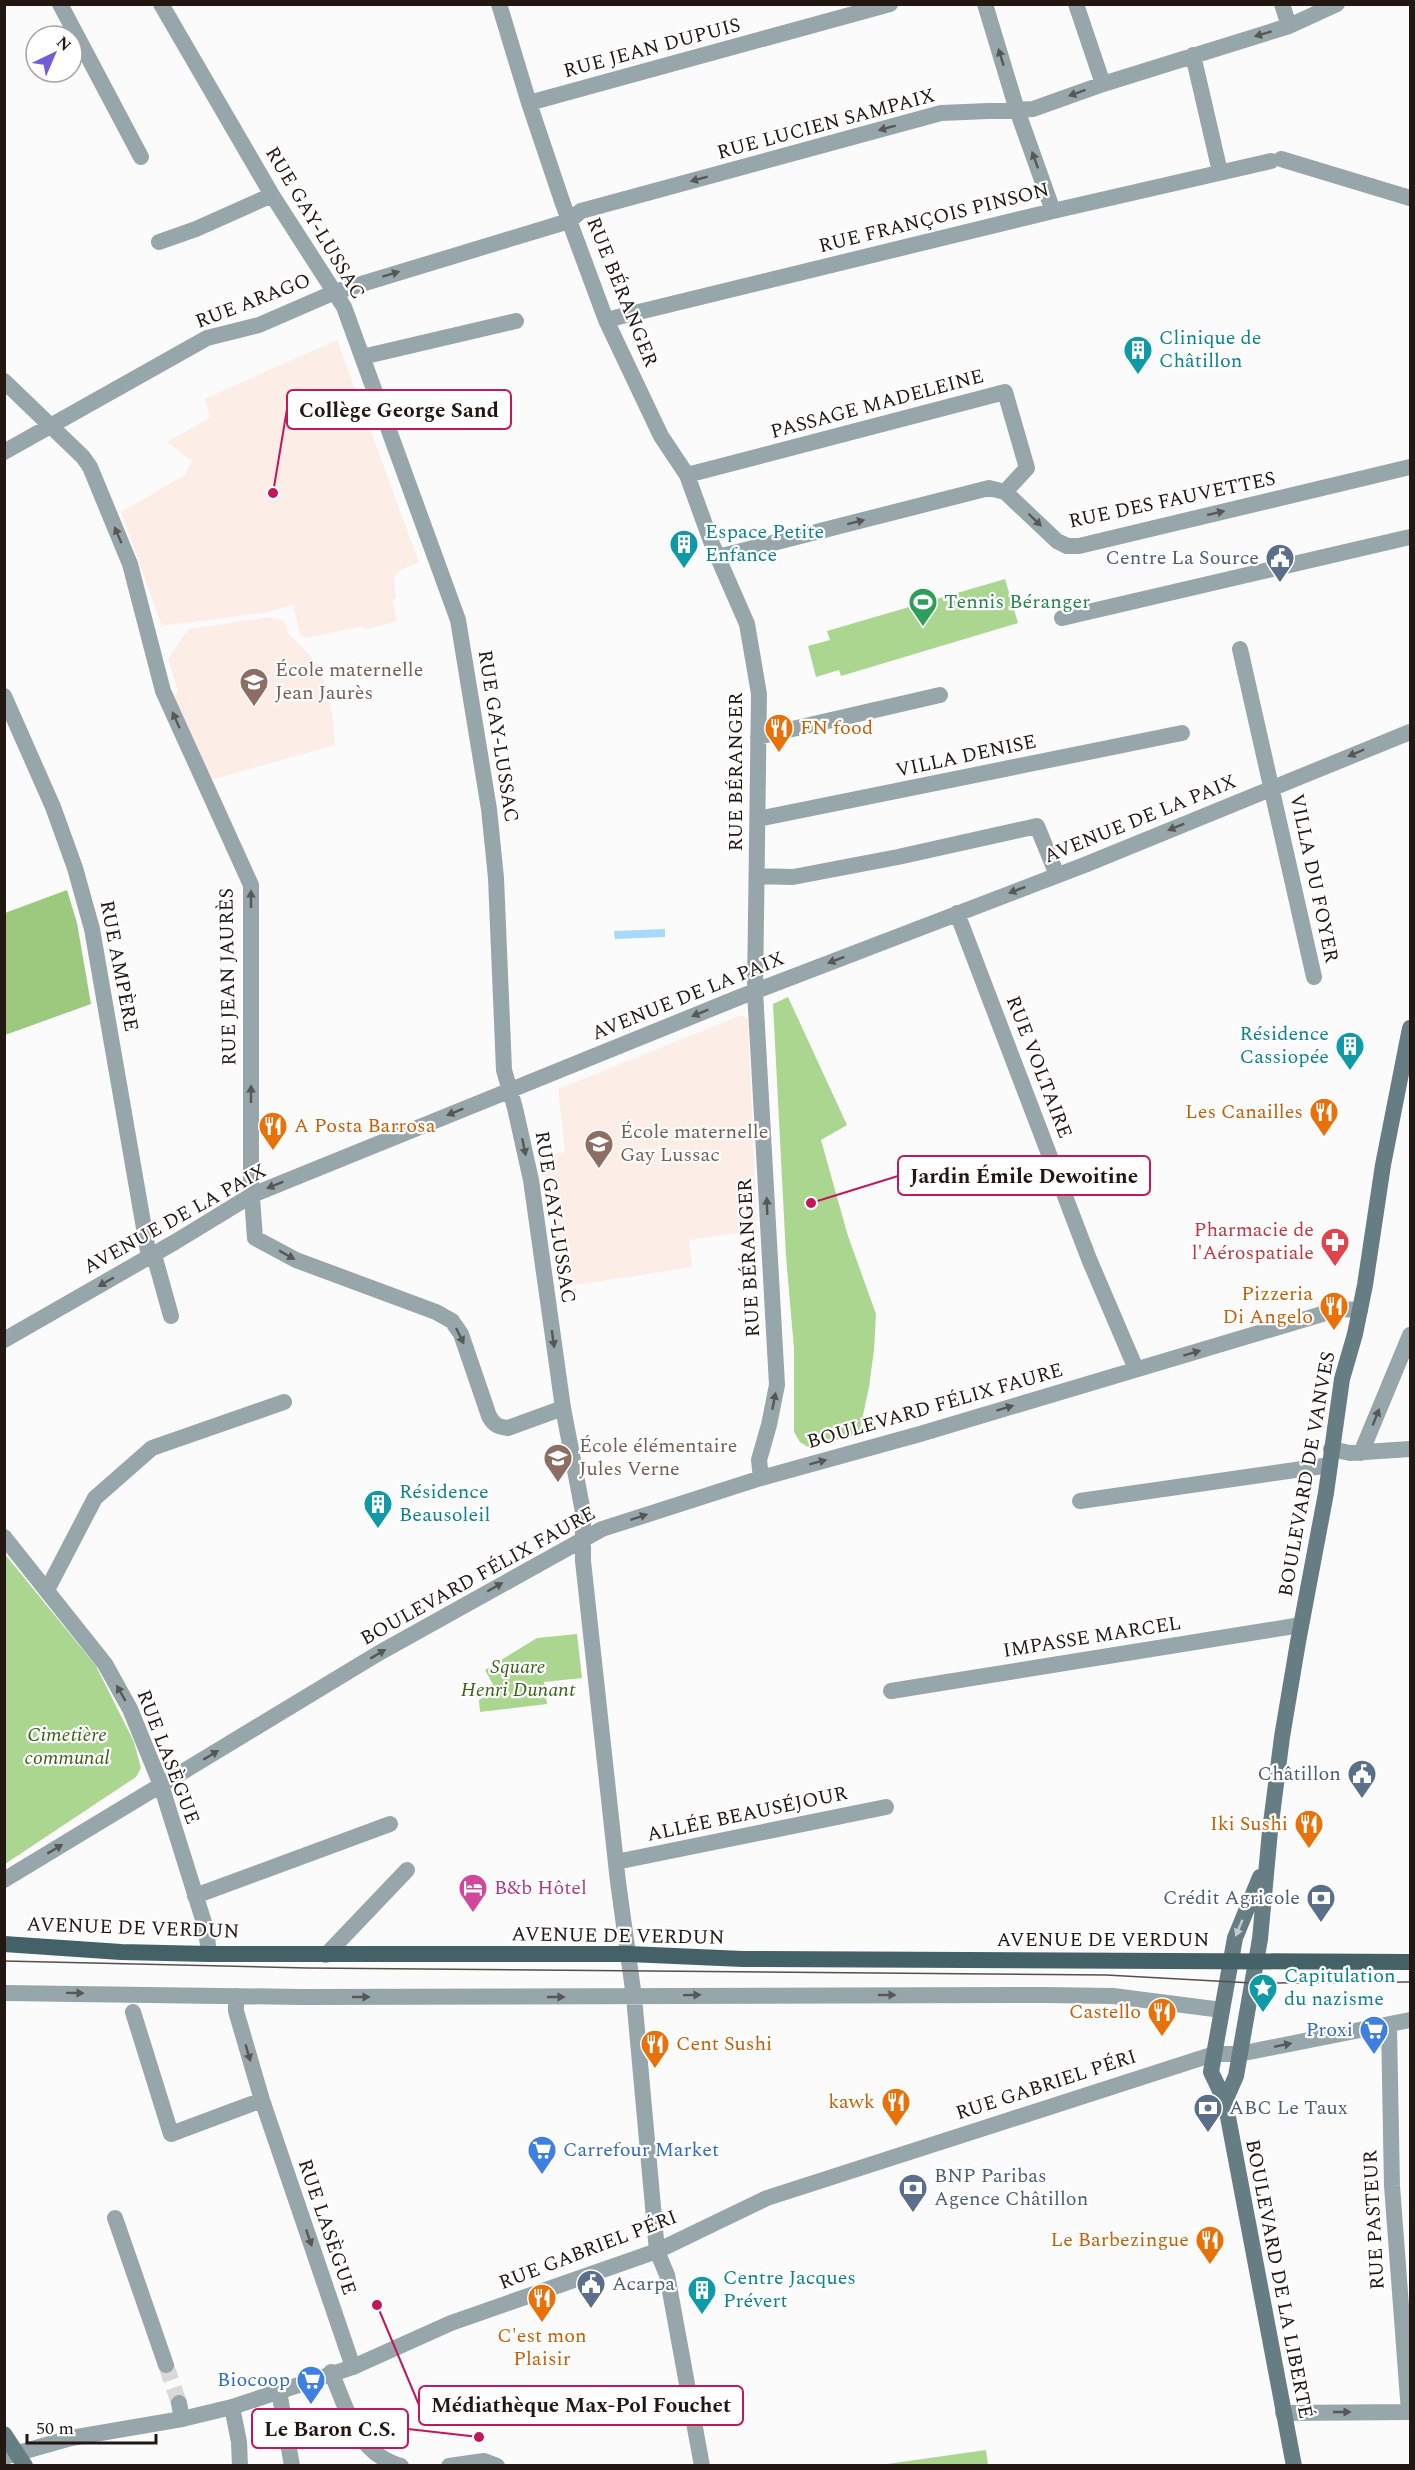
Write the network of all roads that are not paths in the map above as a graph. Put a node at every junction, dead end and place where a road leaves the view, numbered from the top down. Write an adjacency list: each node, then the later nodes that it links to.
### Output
1 (60, 4): 14 (street)
2 (161, 4): 16 (street, RUE GAY-LUSSAC)
3 (499, 4): 12 (street, RUE BÉRANGER)
4 (890, 4): 12 (street, RUE JEAN DUPUIS)
5 (985, 4): 13 (street, one-way to 5)
6 (1076, 4): 11 (street)
7 (1282, 4): 9 (street)
8 (1337, 4): 9 (street, RUE LUCIEN SAMPAIX)
9 (1289, 26): 10 (street, RUE LUCIEN SAMPAIX, one-way to 10)
10 (1193, 55): 11 (street, RUE LUCIEN SAMPAIX); 15 (street)
11 (1102, 84): 13 (street, RUE LUCIEN SAMPAIX, one-way to 13)
12 (529, 103): 19 (street, RUE BÉRANGER)
13 (1017, 110): 18 (street, one-way to 13); 19 (street, RUE LUCIEN SAMPAIX, one-way to 19)
14 (141, 157)
15 (1220, 172): 17 (street, RUE FRANÇOIS PINSON); 18 (street, RUE FRANÇOIS PINSON)
16 (272, 195): 20 (street); 21 (street, RUE GAY-LUSSAC)
17 (1410, 198)
18 (1053, 211): 22 (street, RUE FRANÇOIS PINSON)
19 (569, 221): 21 (street, RUE ARAGO, one-way to 19); 22 (street, RUE BÉRANGER)
20 (159, 242)
21 (335, 292): 24 (street, RUE GAY-LUSSAC); 26 (street, RUE ARAGO)
22 (606, 320): 29 (street, RUE BÉRANGER)
23 (516, 321): 24 (street)
24 (362, 357): 48 (street, RUE GAY-LUSSAC)
25 (4, 381): 26 (street, RUE JEAN JAURÈS)
26 (50, 426): 27 (street, RUE ARAGO); 49 (street, RUE JEAN JAURÈS, one-way to 26)
27 (4, 452)
28 (1410, 467): 30 (street, RUE DES FAUVETTES, one-way to 28)
29 (687, 475): 30 (street, PASSAGE MADELEINE); 32 (street, RUE BÉRANGER)
30 (1005, 492): 32 (street, one-way to 30)
31 (1410, 537): 33 (street)
32 (718, 557): 39 (street, RUE BÉRANGER)
33 (1062, 618)
34 (1240, 649): 40 (street, VILLA DU FOYER)
35 (940, 695): 39 (street)
36 (4, 696): 50 (street, RUE AMPÈRE)
37 (1182, 733): 41 (street, VILLA DENISE)
38 (1409, 733): 40 (street, AVENUE DE LA PAIX, one-way to 40)
39 (758, 737): 41 (street, RUE BÉRANGER)
40 (1273, 788): 42 (street, AVENUE DE LA PAIX, one-way to 42); 45 (street, VILLA DU FOYER)
41 (758, 819): 43 (street, RUE BÉRANGER)
42 (1057, 875): 43 (street); 44 (street, AVENUE DE LA PAIX, one-way to 44)
43 (757, 876): 46 (street, RUE BÉRANGER)
44 (957, 913): 46 (street, AVENUE DE LA PAIX, one-way to 46); 55 (street, RUE VOLTAIRE)
45 (1314, 977)
46 (755, 991): 48 (street, AVENUE DE LA PAIX, one-way to 48); 61 (street, RUE BÉRANGER, one-way to 46)
47 (1410, 1028): 51 (main road, BOULEVARD DE VANVES)
48 (510, 1090): 49 (street, AVENUE DE LA PAIX, one-way to 49); 57 (street, RUE GAY-LUSSAC, one-way to 57)
49 (252, 1195): 50 (street, AVENUE DE LA PAIX); 57 (street, RUE JEAN JAURÈS, one-way to 57)
50 (151, 1256): 52 (street, RUE AMPÈRE); 54 (street, AVENUE DE LA PAIX, one-way to 54)
51 (1360, 1310): 55 (street, BOULEVARD FÉLIX FAURE, one-way to 51); 60 (main road, BOULEVARD DE VANVES)
52 (171, 1316)
53 (1410, 1335): 59 (street, one-way to 53)
54 (4, 1340)
55 (1136, 1369): 61 (street, BOULEVARD FÉLIX FAURE, one-way to 55)
56 (284, 1402): 65 (street)
57 (563, 1408): 63 (street, RUE GAY-LUSSAC)
58 (1410, 1449): 59 (street)
59 (1366, 1453): 60 (street)
60 (1330, 1457): 62 (street); 66 (main road, BOULEVARD DE VANVES)
61 (761, 1478): 63 (street, BOULEVARD FÉLIX FAURE, one-way to 61)
62 (1080, 1501)
63 (585, 1537): 68 (street, BOULEVARD FÉLIX FAURE, one-way to 63); 72 (street, RUE GAY-LUSSAC)
64 (4, 1538): 65 (street, RUE LASÈGUE)
65 (47, 1590): 68 (street, RUE LASÈGUE, one-way to 65)
66 (1301, 1625): 67 (street, IMPASSE MARCEL); 71 (main road, BOULEVARD DE VANVES)
67 (891, 1691)
68 (161, 1785): 74 (street, BOULEVARD FÉLIX FAURE, one-way to 68); 75 (street, RUE LASÈGUE)
69 (886, 1807): 72 (street, ALLÉE BEAUSÉJOUR)
70 (390, 1824): 75 (street)
71 (1268, 1858): 80 (main road, BOULEVARD DE VANVES); 81 (main road, BOULEVARD DE VANVES, one-way to 81)
72 (616, 1862): 78 (street, RUE GAY-LUSSAC)
73 (407, 1870): 79 (street)
74 (4, 1880)
75 (195, 1896): 77 (street, RUE LASÈGUE)
76 (4, 1944): 77 (main road, AVENUE DE VERDUN)
77 (209, 1954): 79 (main road, AVENUE DE VERDUN)
78 (629, 1954): 79 (main road, AVENUE DE VERDUN); 81 (main road, AVENUE DE VERDUN); 85 (street, RUE GAY-LUSSAC)
79 (326, 1955)
80 (1256, 1960): 81 (main road, AVENUE DE VERDUN); 82 (main road, AVENUE DE VERDUN); 91 (main road, BOULEVARD DE VANVES)
81 (1231, 1961): 86 (main road, BOULEVARD DE VANVES)
82 (1410, 1962)
83 (4, 1993): 84 (street, one-way to 84)
84 (236, 1996): 85 (street, one-way to 85); 92 (street, RUE LASÈGUE, one-way to 92)
85 (634, 1997): 86 (street, one-way to 86); 95 (street, RUE GAY-LUSSAC)
86 (1222, 2010): 90 (main road, BOULEVARD DE VANVES)
87 (133, 2012): 92 (street)
88 (1410, 2020): 89 (street, RUE GABRIEL PÉRI)
89 (1389, 2025): 91 (street, RUE GABRIEL PÉRI, one-way to 89); 96 (street, RUE PASTEUR)
90 (1214, 2054): 91 (street, RUE GABRIEL PÉRI); 93 (main road, BOULEVARD DE LA LIBERTÉ); 95 (street, RUE GABRIEL PÉRI)
91 (1239, 2054): 93 (main road, BOULEVARD DE VANVES)
92 (262, 2100): 98 (street, RUE LASÈGUE, one-way to 98)
93 (1224, 2101): 103 (main road, BOULEVARD DE LA LIBERTÉ)
94 (115, 2218): 97 (street)
95 (657, 2251): 98 (street, RUE GABRIEL PÉRI); 111 (street, RUE GAY-LUSSAC)
96 (1404, 2279): 102 (street, RUE PASTEUR)
97 (166, 2365)
98 (353, 2367): 99 (street, RUE GABRIEL PÉRI)
99 (331, 2372): 100 (street, RUE GABRIEL PÉRI); 108 (street)
100 (279, 2391): 101 (street, RUE GABRIEL PÉRI); 107 (street)
101 (232, 2407): 105 (street, RUE GABRIEL PÉRI); 106 (street)
102 (1410, 2412): 103 (street, one-way to 102)
103 (1283, 2413): 112 (main road, BOULEVARD DE LA LIBERTÉ)
104 (4, 2434): 105 (main road)
105 (13, 2457)
106 (240, 2466)
107 (292, 2466)
108 (400, 2466)
109 (450, 2466): 110 (street)
110 (497, 2466)
111 (702, 2466)
112 (1294, 2466)

